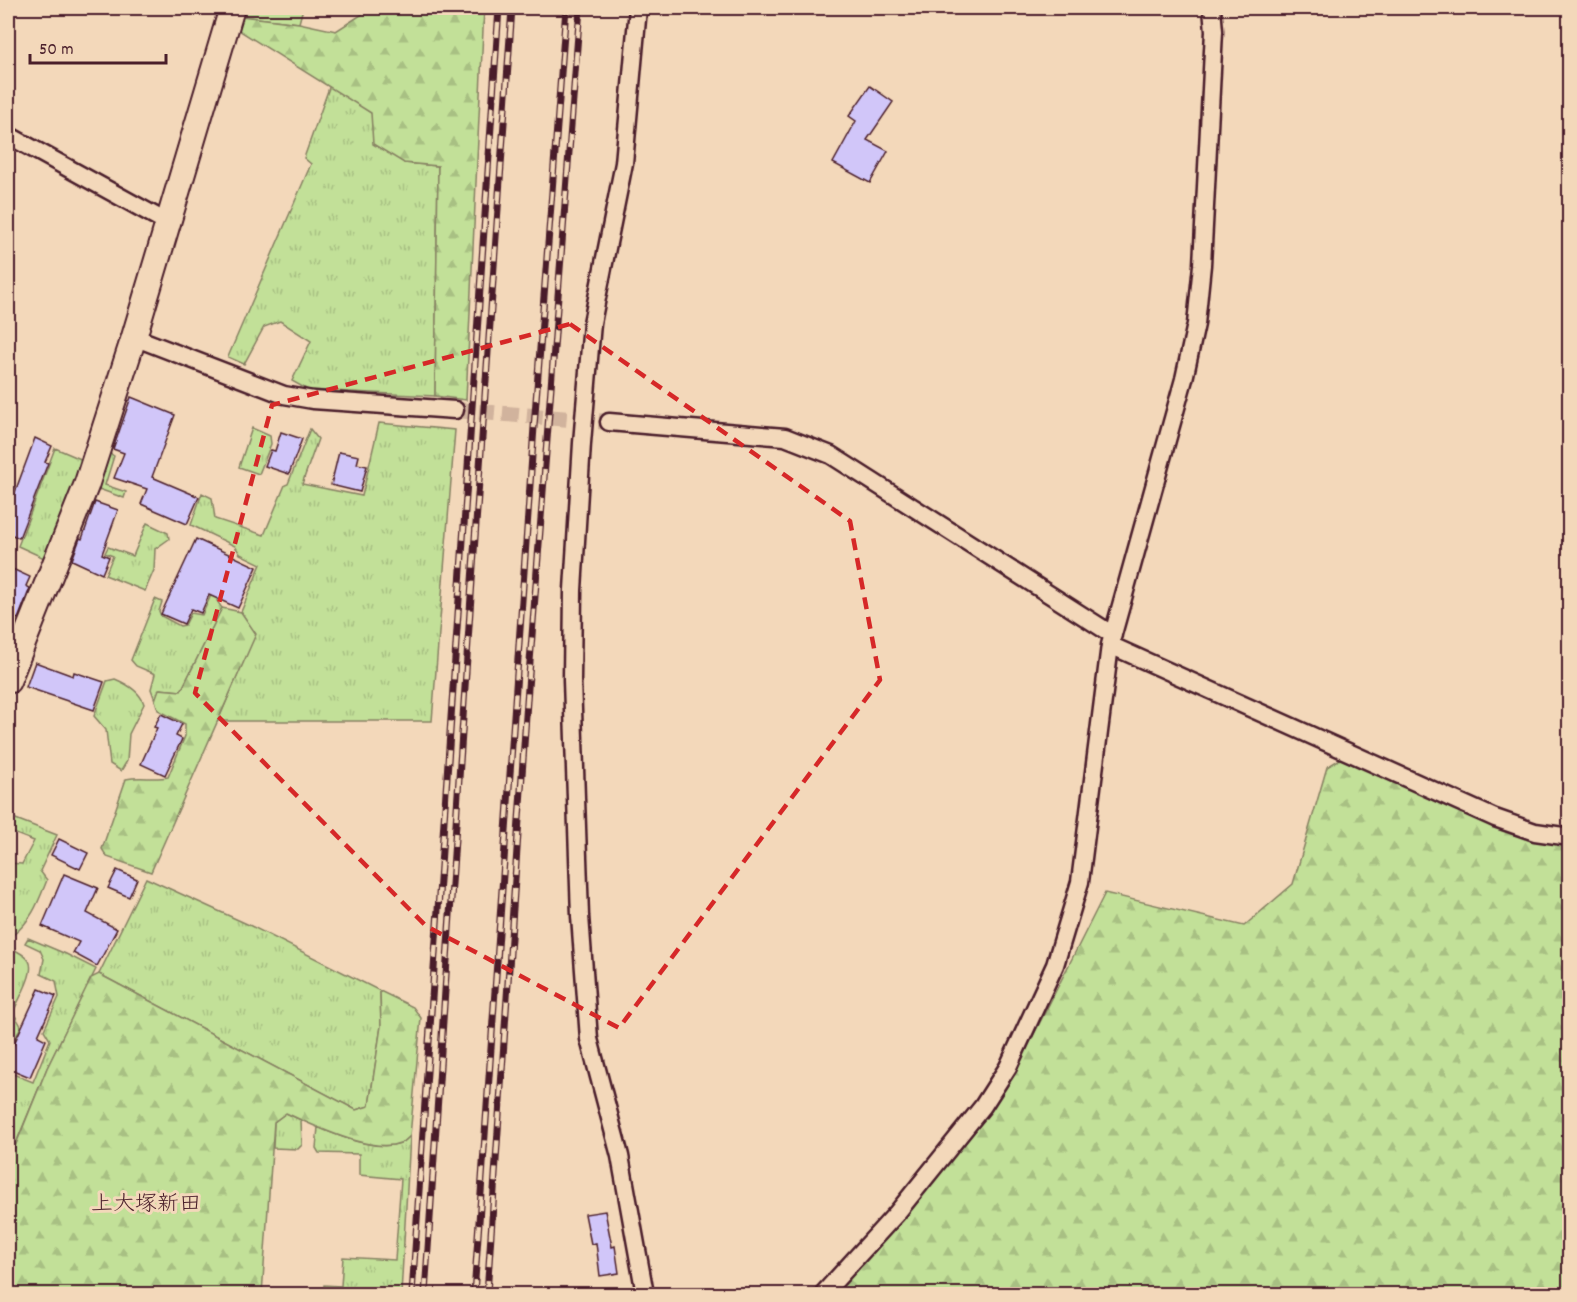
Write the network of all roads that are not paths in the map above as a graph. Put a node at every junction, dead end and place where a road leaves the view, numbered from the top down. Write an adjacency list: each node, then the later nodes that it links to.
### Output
1 (232, 8): 5 (street)
2 (638, 8): 12 (street)
3 (1212, 8): 9 (street)
4 (8, 135): 5 (street)
5 (168, 223): 6 (street)
6 (134, 337): 7 (street); 10 (street)
7 (455, 410)
8 (609, 422): 9 (street)
9 (1112, 640): 11 (street); 13 (street)
10 (8, 681)
11 (1569, 837)
12 (645, 1294)
13 (823, 1294)

